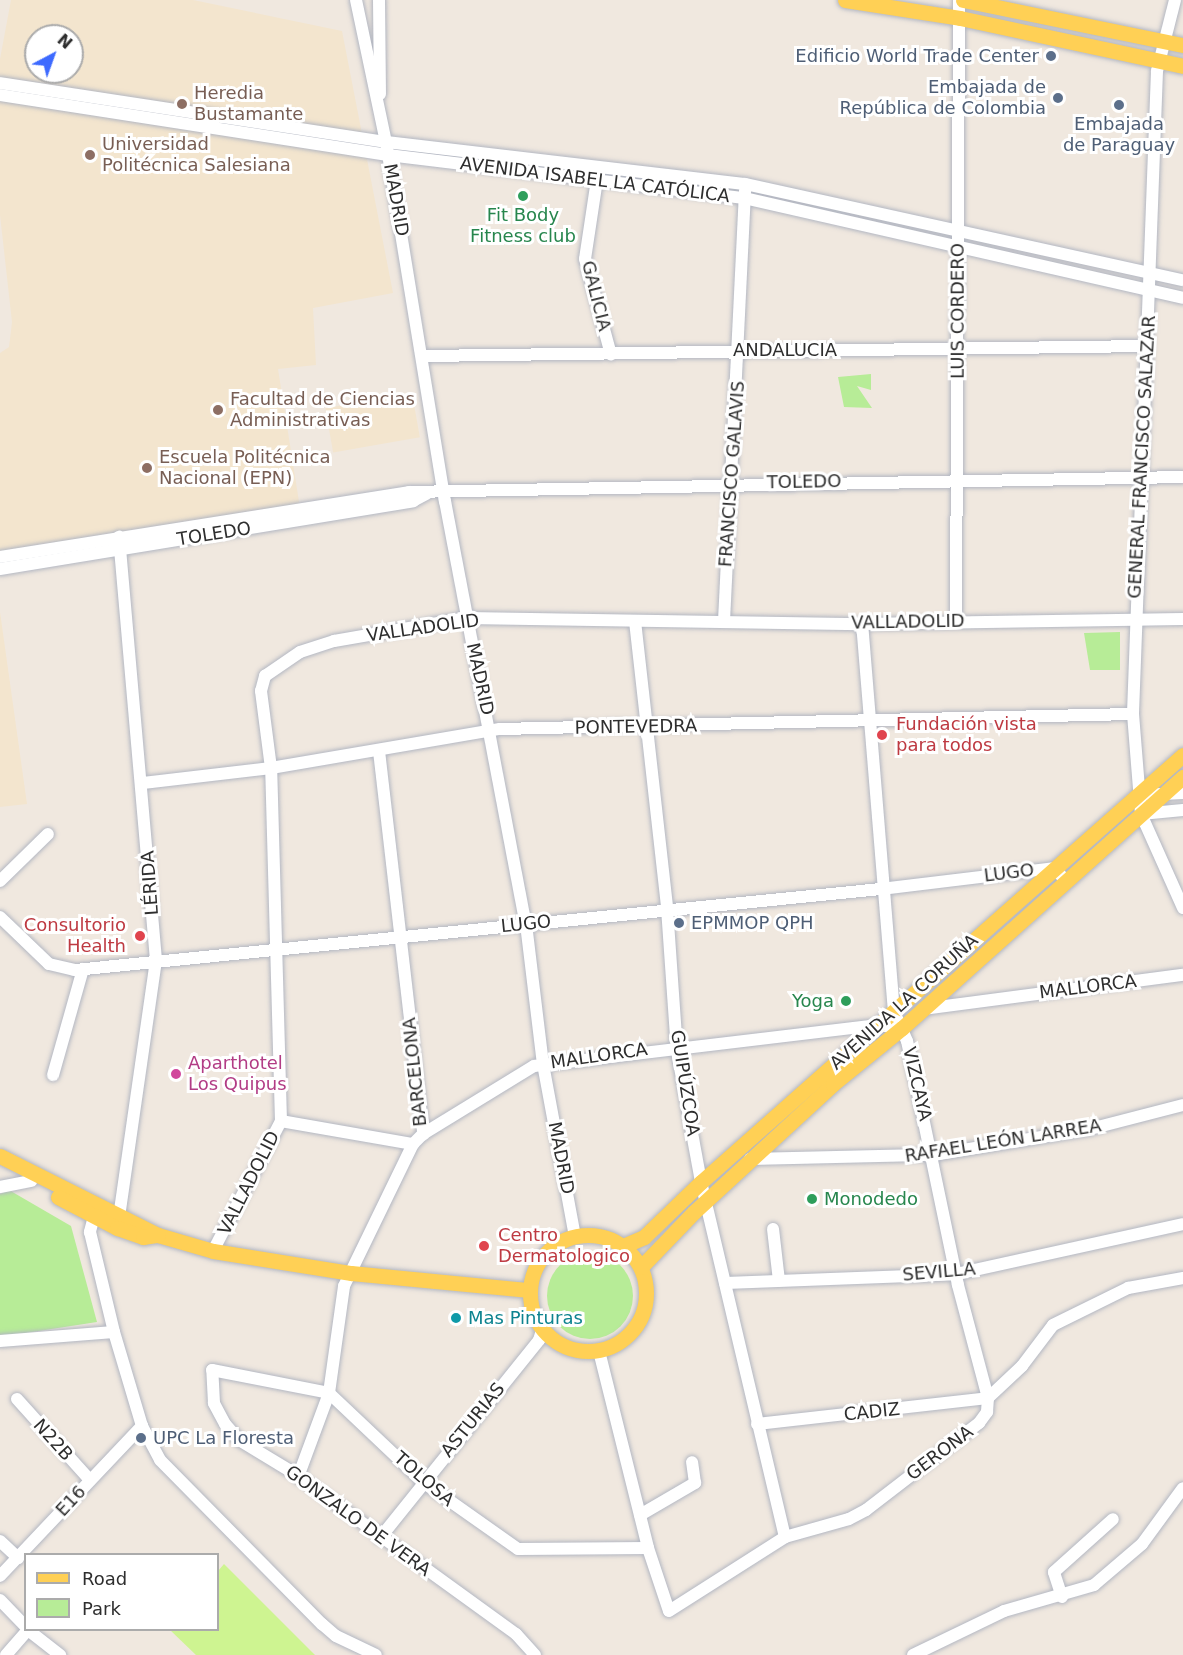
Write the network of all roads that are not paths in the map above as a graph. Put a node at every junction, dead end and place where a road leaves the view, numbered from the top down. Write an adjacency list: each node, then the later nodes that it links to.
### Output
1 (356, 0): 14 (street, MADRID)
2 (379, 0): 14 (street, MADRID)
3 (845, 0): 7 (main road)
4 (959, 0): 7 (street, LUIS CORDERO)
5 (963, 0): 8 (main road)
6 (1174, 0): 8 (street, GENERAL FRANCISCO SALAZAR)
7 (960, 18): 10 (main road); 21 (street, LUIS CORDERO)
8 (1164, 41): 9 (main road); 10 (street, GENERAL FRANCISCO SALAZAR)
9 (1183, 45)
10 (1159, 61): 11 (main road); 23 (street, GENERAL FRANCISCO SALAZAR)
11 (1183, 66)
12 (0, 83): 15 (street, AVENIDA ISABEL LA CATÓLICA)
13 (0, 95): 16 (street, AVENIDA ISABEL LA CATÓLICA)
14 (381, 123): 15 (street, MADRID)
15 (386, 142): 16 (street, MADRID); 17 (street, AVENIDA ISABEL LA CATÓLICA)
16 (388, 155): 18 (street, AVENIDA ISABEL LA CATÓLICA); 31 (street, MADRID)
17 (599, 166): 18 (street, GALICIA); 19 (street, AVENIDA ISABEL LA CATÓLICA)
18 (596, 180): 20 (street, AVENIDA ISABEL LA CATÓLICA); 30 (street, GALICIA)
19 (745, 184): 20 (street, FRANCISCO GALAVIS); 21 (street, AVENIDA ISABEL LA CATÓLICA)
20 (744, 198): 22 (street, AVENIDA ISABEL LA CATÓLICA); 28 (street, FRANCISCO GALAVIS)
21 (959, 228): 22 (street, LUIS CORDERO); 23 (street, AVENIDA ISABEL LA CATÓLICA)
22 (959, 244): 25 (street, AVENIDA ISABEL LA CATÓLICA); 29 (street, LUIS CORDERO)
23 (1151, 272): 24 (street, AVENIDA ISABEL LA CATÓLICA); 25 (street, GENERAL FRANCISCO SALAZAR)
24 (1183, 280)
25 (1150, 290): 26 (street, AVENIDA ISABEL LA CATÓLICA); 27 (street, GENERAL FRANCISCO SALAZAR)
26 (1183, 298)
27 (1147, 346): 29 (street, ANDALUCIA); 32 (street, GENERAL FRANCISCO SALAZAR)
28 (739, 350): 29 (street, ANDALUCIA); 30 (street, ANDALUCIA); 35 (street, FRANCISCO GALAVIS)
29 (958, 350): 34 (street, LUIS CORDERO)
30 (611, 355): 31 (street, ANDALUCIA)
31 (423, 356): 36 (street, MADRID)
32 (1141, 477): 33 (street, TOLEDO); 34 (street, TOLEDO); 41 (street, GENERAL FRANCISCO SALAZAR)
33 (1183, 477)
34 (958, 480): 35 (street, TOLEDO); 45 (street, LUIS CORDERO)
35 (729, 483): 36 (street, TOLEDO); 44 (street, FRANCISCO GALAVIS)
36 (445, 492): 37 (street, TOLEDO); 40 (street, MADRID)
37 (120, 543): 38 (street, TOLEDO); 39 (street, TOLEDO); 55 (street, LÉRIDA)
38 (0, 556)
39 (0, 569)
40 (467, 618): 43 (street, VALLADOLID); 50 (street, MADRID); 53 (street, VALLADOLID)
41 (1136, 619): 42 (street, VALLADOLID); 45 (street, VALLADOLID); 47 (street, GENERAL FRANCISCO SALAZAR)
42 (1183, 619)
43 (635, 621): 44 (street, VALLADOLID); 49 (street, GUIPÚZCOA)
44 (724, 621): 46 (street, VALLADOLID)
45 (956, 621): 46 (street, VALLADOLID)
46 (862, 624): 48 (street, VIZCAYA)
47 (1133, 714): 48 (street, PONTEVEDRA); 58 (street, GENERAL FRANCISCO SALAZAR)
48 (869, 722): 49 (street, PONTEVEDRA); 65 (street, VIZCAYA)
49 (648, 727): 50 (street, PONTEVEDRA); 66 (street, GUIPÚZCOA)
50 (491, 730): 51 (street, PONTEVEDRA); 69 (street, MADRID)
51 (379, 751): 53 (street, PONTEVEDRA); 70 (street, BARCELONA)
52 (1183, 754): 58 (main road, AVENIDA LA CORUÑA)
53 (271, 768): 55 (street, PONTEVEDRA); 71 (street, VALLADOLID)
54 (1183, 777): 56 (main road, AVENIDA LA CORUÑA)
55 (142, 783): 72 (street, LÉRIDA)
56 (1165, 794): 57 (street); 58 (street); 60 (main road, AVENIDA LA CORUÑA)
57 (1183, 794)
58 (1140, 795): 60 (street, GENERAL FRANCISCO SALAZAR); 62 (main road, AVENIDA LA CORUÑA)
59 (1183, 810): 60 (street)
60 (1140, 814): 64 (main road, AVENIDA LA CORUÑA); 67 (street, GENERAL FRANCISCO SALAZAR)
61 (48, 834): 63 (street)
62 (1054, 868): 64 (street, LUGO); 65 (street, LUGO); 76 (main road, AVENIDA LA CORUÑA)
63 (0, 881)
64 (1066, 881): 75 (main road, AVENIDA LA CORUÑA)
65 (884, 888): 66 (street, LUGO); 76 (street, VIZCAYA)
66 (668, 908): 69 (street, LUGO); 79 (street, GUIPÚZCOA)
67 (1183, 908)
68 (0, 917): 73 (street, LUGO)
69 (526, 924): 70 (street, LUGO); 80 (street, MADRID)
70 (399, 938): 71 (street, LUGO); 84 (street, BARCELONA)
71 (276, 948): 72 (street, LUGO); 83 (street, VALLADOLID)
72 (156, 960): 73 (street, LUGO); 96 (street, LÉRIDA)
73 (82, 969): 81 (street)
74 (1183, 975): 75 (street, MALLORCA)
75 (922, 1009): 78 (main road, AVENIDA LA CORUÑA)
76 (894, 1012): 77 (main road, AVENIDA LA CORUÑA); 78 (street, VIZCAYA)
77 (880, 1024): 78 (street, MALLORCA); 79 (street, MALLORCA); 91 (main road, AVENIDA LA CORUÑA)
78 (902, 1028): 86 (street, VIZCAYA); 88 (main road, AVENIDA LA CORUÑA)
79 (677, 1046): 80 (street, MALLORCA); 91 (street, GUIPÚZCOA)
80 (543, 1064): 84 (street, MALLORCA); 99 (street, MADRID)
81 (53, 1075)
82 (1183, 1106): 86 (street, RAFAEL LEÓN LARREA)
83 (281, 1121): 85 (street); 101 (street, VALLADOLID)
84 (423, 1134): 85 (street, BARCELONA)
85 (413, 1144): 103 (street, BARCELONA)
86 (933, 1155): 88 (street, RAFAEL LEÓN LARREA); 104 (street, VIZCAYA)
87 (0, 1156): 92 (main road)
88 (750, 1159): 94 (main road, AVENIDA LA CORUÑA)
89 (0, 1166): 90 (main road)
90 (31, 1181): 92 (main road); 93 (street); 95 (main road)
91 (701, 1182): 94 (street, GUIPÚZCOA); 100 (main road, AVENIDA LA CORUÑA)
92 (52, 1183): 95 (main road)
93 (0, 1187)
94 (706, 1201): 102 (main road, AVENIDA LA CORUÑA); 107 (street, GUIPÚZCOA)
95 (95, 1212): 96 (main road); 110 (street)
96 (118, 1222): 101 (main road)
97 (1183, 1224): 104 (street, SEVILLA)
98 (773, 1230): 106 (street)
99 (575, 1236): 100 (main road); 108 (main road)
100 (623, 1246): 102 (main road)
101 (213, 1251): 103 (main road)
102 (641, 1267): 112 (main road)
103 (351, 1273): 108 (main road); 113 (street, BARCELONA)
104 (956, 1274): 106 (street, SEVILLA); 114 (street, VIZCAYA)
105 (1183, 1278): 114 (street, GERONA)
106 (779, 1281): 107 (street, SEVILLA)
107 (726, 1283): 116 (street, GUIPÚZCOA)
108 (529, 1290): 109 (main road)
109 (542, 1330): 112 (main road); 121 (street, ASTURIAS)
110 (114, 1332): 111 (street); 117 (street)
111 (0, 1341)
112 (599, 1351): 123 (street)
113 (329, 1393): 119 (street, BARCELONA); 119 (street, GONZALO DE VERA); 121 (street, TOLOSA)
114 (988, 1398): 116 (street, CADIZ); 125 (street, GERONA)
115 (17, 1399): 120 (street, N22B)
116 (757, 1424): 125 (street, GUIPÚZCOA)
117 (142, 1426): 120 (street, E16); 138 (street)
118 (692, 1462): 123 (street)
119 (298, 1476): 126 (street, GONZALO DE VERA)
120 (90, 1480): 129 (street, E16)
121 (423, 1482): 126 (street, ASTURIAS); 128 (street, TOLOSA)
122 (1183, 1488): 131 (street)
123 (640, 1515): 128 (street)
124 (1113, 1519): 131 (street)
125 (785, 1537): 128 (street, GERONA)
126 (380, 1538): 139 (street, GONZALO DE VERA)
127 (0, 1541): 129 (street)
128 (648, 1548)
129 (18, 1558): 130 (street, E16)
130 (0, 1576)
131 (1062, 1596): 140 (street)
132 (0, 1600): 133 (street)
133 (24, 1626)
134 (25, 1631): 136 (street)
135 (30, 1631): 137 (street)
136 (6, 1655)
137 (60, 1655)
138 (376, 1655)
139 (535, 1655)
140 (913, 1655)

